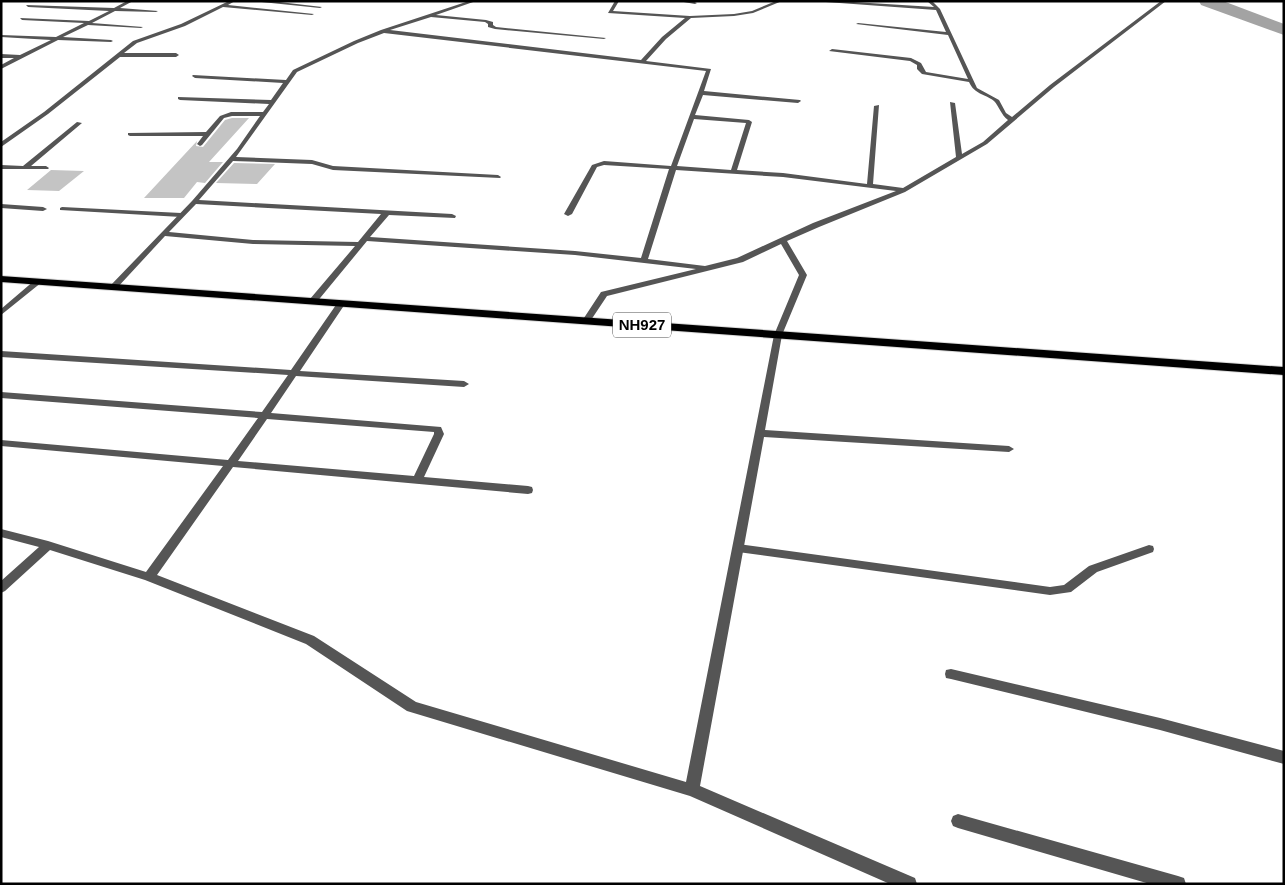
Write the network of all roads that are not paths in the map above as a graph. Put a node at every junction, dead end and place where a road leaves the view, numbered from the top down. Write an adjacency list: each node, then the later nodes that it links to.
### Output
1 (131, 1): 15 (street)
2 (233, 1): 13 (street)
3 (253, 1): 14 (street)
4 (474, 1): 19 (street)
5 (617, 1): 20 (street)
6 (680, 1): 11 (street)
7 (780, 1): 20 (street)
8 (814, 1): 16 (street)
9 (929, 1): 16 (street)
10 (1164, 1): 49 (street)
11 (695, 3)
12 (28, 6): 15 (street)
13 (221, 6): 18 (street); 32 (street)
14 (320, 7)
15 (115, 10): 17 (street); 22 (street)
16 (938, 10): 26 (street)
17 (156, 11)
18 (312, 14)
19 (428, 16): 25 (street); 29 (street)
20 (690, 17): 36 (street)
21 (22, 19): 22 (street)
22 (90, 23): 24 (street); 28 (street)
23 (858, 24): 26 (street)
24 (141, 27)
25 (383, 31): 36 (street); 40 (street)
26 (949, 34): 39 (street)
27 (1, 36): 28 (street)
28 (58, 38): 30 (street); 35 (street)
29 (604, 38)
30 (111, 41)
31 (832, 51): 39 (street)
32 (119, 55): 33 (street); 54 (street)
33 (176, 55)
34 (1, 56): 35 (street)
35 (23, 57): 37 (street)
36 (642, 63): 41 (street)
37 (1, 68)
38 (195, 76): 40 (street)
39 (971, 81): 49 (street)
40 (286, 82): 44 (street)
41 (702, 93): 43 (street); 48 (street)
42 (180, 98): 44 (street)
43 (798, 101)
44 (273, 102): 47 (street)
45 (952, 103): 55 (street)
46 (877, 106): 63 (street)
47 (264, 114): 52 (street); 56 (street)
48 (693, 117): 60 (street); 61 (street)
49 (1011, 120): 55 (street)
50 (79, 123): 58 (street)
51 (130, 134): 52 (street)
52 (207, 134): 53 (street)
53 (200, 144)
54 (1, 145)
55 (959, 158): 64 (street)
56 (230, 160): 62 (street); 65 (street)
57 (1, 167): 58 (street)
58 (24, 168): 59 (street)
59 (46, 168)
60 (673, 168): 61 (street); 70 (street); 76 (street)
61 (734, 172): 63 (street)
62 (498, 177)
63 (870, 186): 64 (street)
64 (903, 190): 74 (street)
65 (194, 202): 69 (street); 71 (street)
66 (1, 206): 67 (street)
67 (43, 209)
68 (62, 209): 71 (lane)
69 (386, 212): 72 (street); 75 (street)
70 (568, 214)
71 (181, 215): 73 (street)
72 (452, 216)
73 (163, 234): 75 (street); 80 (street)
74 (782, 240): 77 (street); 85 (street)
75 (363, 241): 76 (street); 81 (street)
76 (644, 260): 77 (street)
77 (708, 268): 84 (street)
78 (1, 279): 79 (highway, NH927)
79 (38, 282): 80 (highway, NH927); 83 (street)
80 (113, 287): 81 (highway, NH927)
81 (313, 302): 82 (highway, NH927)
82 (341, 304): 84 (highway, NH927); 88 (street)
83 (1, 313)
84 (586, 321): 85 (highway, NH927)
85 (778, 335): 87 (highway, NH927); 92 (street)
86 (1, 354): 88 (street)
87 (1284, 371)
88 (294, 373): 89 (street); 91 (street)
89 (464, 384)
90 (1, 395): 91 (street)
91 (265, 415): 95 (street); 96 (street)
92 (759, 433): 94 (street); 100 (street)
93 (1, 443): 95 (street)
94 (1009, 449)
95 (230, 464): 96 (street); 102 (street)
96 (417, 481): 97 (street)
97 (528, 490)
98 (1, 533): 99 (street)
99 (48, 544): 102 (street); 103 (street)
100 (738, 548): 101 (lane); 106 (street)
101 (1149, 549)
102 (149, 576): 106 (street)
103 (1, 588)
104 (951, 674): 105 (street)
105 (1284, 758)
106 (692, 790): 108 (street)
107 (958, 821): 110 (street)
108 (882, 878): 109 (street)
109 (909, 884)
110 (1178, 884)

